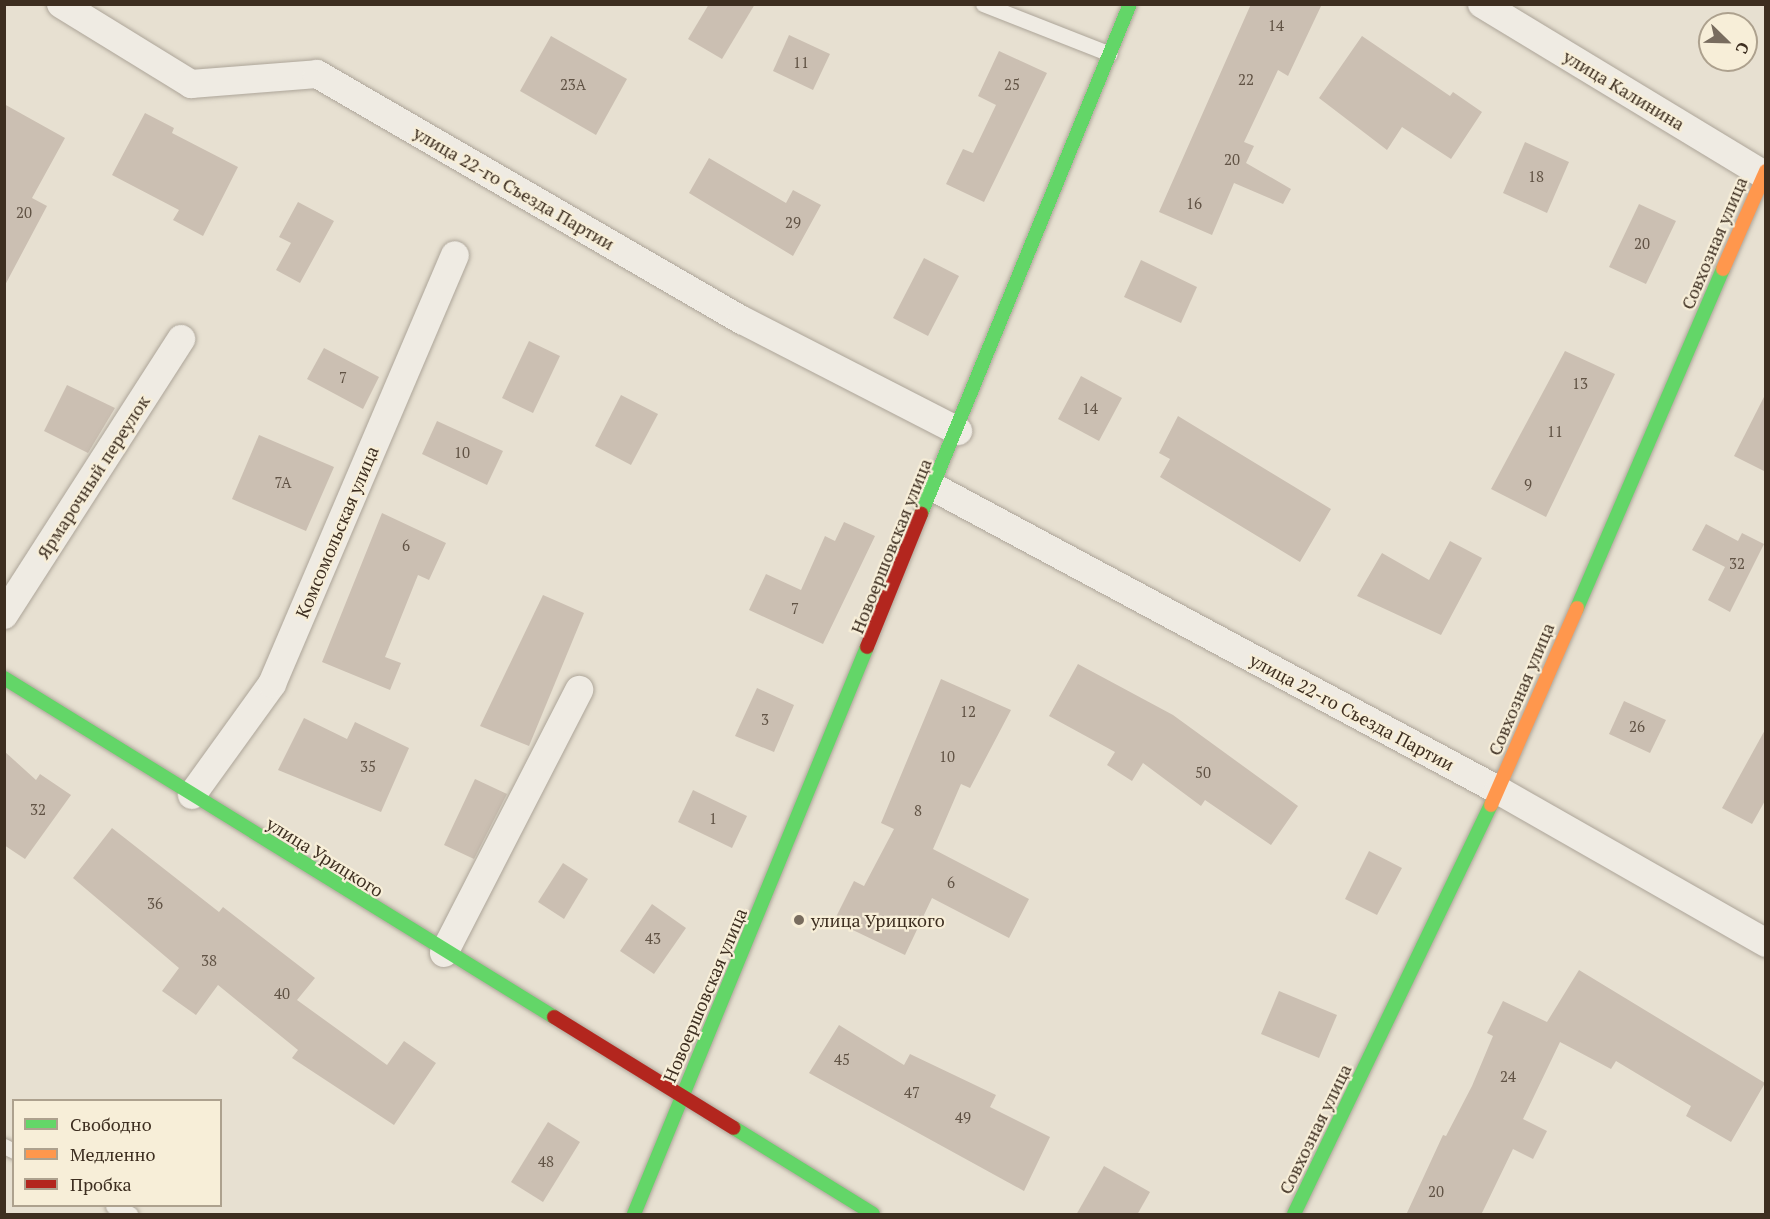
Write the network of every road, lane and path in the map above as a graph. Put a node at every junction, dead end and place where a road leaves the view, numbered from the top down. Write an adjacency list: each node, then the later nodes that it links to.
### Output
1 (61, 4): 9 (street, улица 22-го Съезда Партии)
2 (983, 4): 5 (lane)
3 (1130, 4): 5 (street, Новоершовская улица)
4 (1482, 4): 6 (street, улица Калинина)
5 (1110, 54): 9 (street, Новоершовская улица)
6 (1765, 174): 14 (street, Совхозная улица)
7 (455, 255): 15 (street, Комсомольская улица)
8 (181, 339): 11 (street, Ярмарочный переулок)
9 (958, 431): 10 (street, Новоершовская улица)
10 (935, 488): 14 (street, улица 22-го Съезда Партии); 18 (street, Новоершовская улица)
11 (4, 615)
12 (4, 678): 15 (street, улица Урицкого)
13 (579, 690): 17 (street)
14 (1498, 790): 16 (street, улица 22-го Съезда Партии); 23 (street, Совхозная улица)
15 (192, 795): 17 (street, улица Урицкого)
16 (1766, 943)
17 (444, 952): 18 (street, улица Урицкого)
18 (681, 1099): 21 (street, Новоершовская улица); 22 (street, улица Урицкого)
19 (115, 1207): 20 (lane)
20 (130, 1215)
21 (634, 1215)
22 (873, 1215)
23 (1294, 1215)

